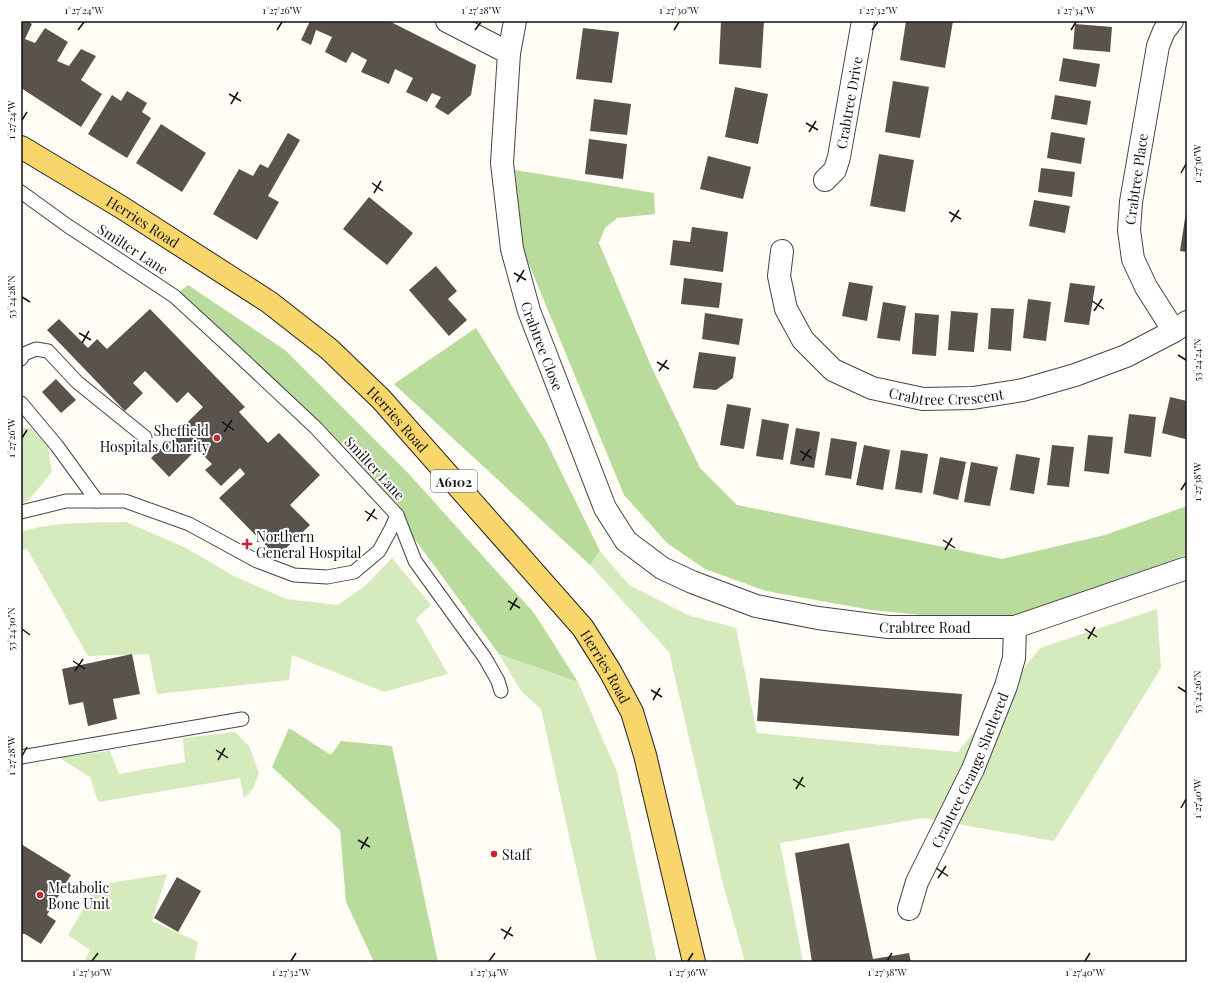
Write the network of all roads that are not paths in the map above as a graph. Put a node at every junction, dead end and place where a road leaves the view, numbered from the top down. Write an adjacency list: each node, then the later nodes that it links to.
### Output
1 (447, 21): 5 (street)
2 (515, 21): 5 (street, Crabtree Close)
3 (863, 21): 7 (street, Crabtree Drive)
4 (1172, 21): 10 (street, Crabtree Place)
5 (509, 53): 17 (street, Crabtree Close)
6 (21, 148): 24 (main road, Herries Road / A6102)
7 (825, 180)
8 (21, 192): 16 (lane, Smilter Lane)
9 (782, 251): 10 (street, Crabtree Crescent)
10 (1180, 327)
11 (21, 359): 13 (lane)
12 (21, 403): 14 (lane)
13 (146, 437)
14 (97, 501): 15 (lane, Smilter Lane); 16 (lane, Smilter Lane)
15 (21, 512)
16 (397, 515): 20 (lane)
17 (662, 568): 19 (street, Crabtree Road)
18 (1187, 568): 19 (street, Crabtree Road)
19 (1015, 627): 23 (street, Crabtree Grange Sheltered)
20 (501, 691)
21 (242, 719): 22 (lane)
22 (21, 757)
23 (909, 909)
24 (694, 962)

